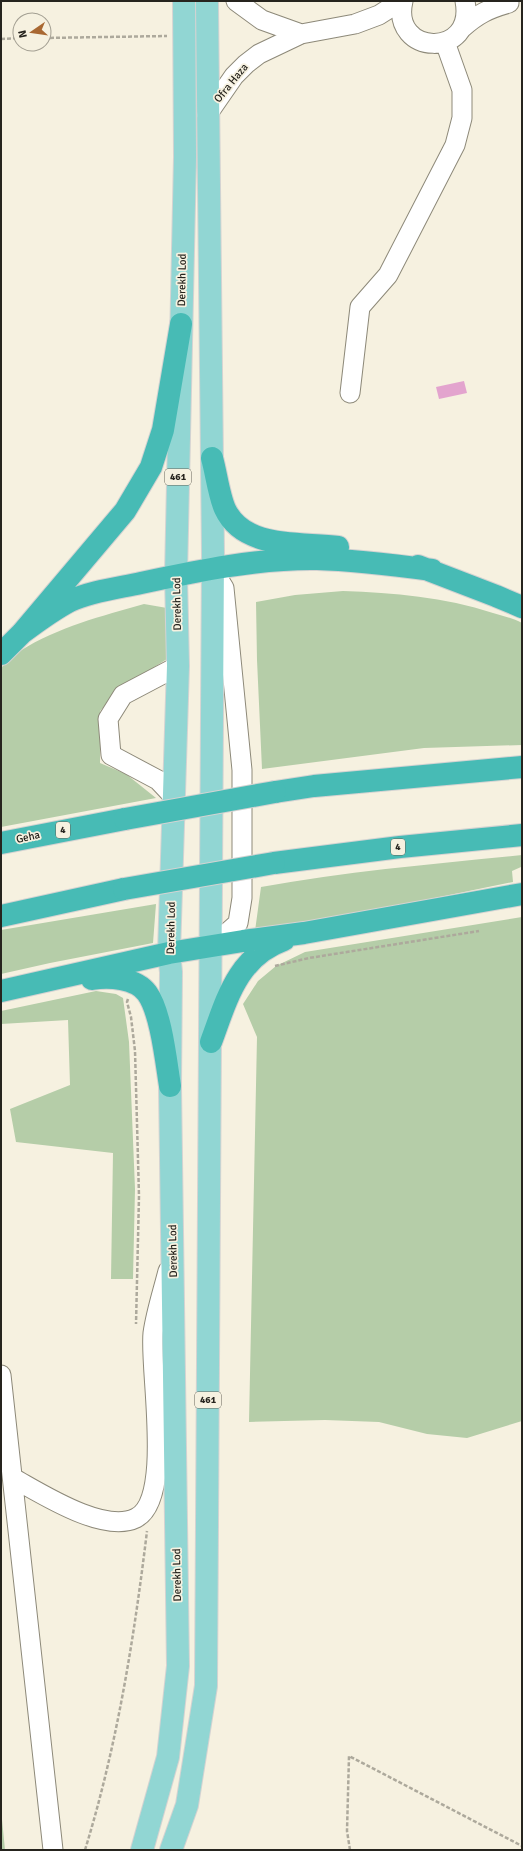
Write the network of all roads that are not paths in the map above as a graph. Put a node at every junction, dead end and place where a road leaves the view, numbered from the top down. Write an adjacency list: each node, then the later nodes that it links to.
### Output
1 (184, 1): 14 (main road, Derekh Lod / 461)
2 (207, 1): 13 (main road, 461)
3 (236, 1): 11 (street)
4 (402, 1): 8 (street, Ofra Haza); 10 (street, Ofra Haza)
5 (465, 1): 9 (street)
6 (487, 1): 7 (street)
7 (515, 3): 9 (street)
8 (355, 24): 10 (street, Ofra Haza); 11 (street, Ofra Haza)
9 (462, 28): 12 (street)
10 (406, 29): 12 (street)
11 (301, 34): 13 (street, Ofra Haza)
12 (445, 42): 15 (street)
13 (207, 115): 16 (main road, 461)
14 (181, 324): 19 (main road, Derekh Lod / 461); 21 (highway)
15 (350, 393)
16 (212, 458): 17 (main road, 461); 18 (highway)
17 (213, 570): 18 (highway); 19 (highway); 31 (main road, 461); 31 (street)
18 (432, 570): 20 (highway)
19 (176, 576): 21 (highway); 23 (main road, Derekh Lod / 461)
20 (522, 607)
21 (22, 633): 22 (highway)
22 (1, 654)
23 (178, 666): 25 (main road, Derekh Lod / 461); 25 (street)
24 (522, 767): 27 (highway, Geha / 4, bridge)
25 (174, 797): 32 (main road, Derekh Lod / 461)
26 (522, 835): 29 (highway, 4, bridge)
27 (1, 843)
28 (522, 894): 30 (highway)
29 (1, 916)
30 (304, 933): 31 (highway); 35 (highway)
31 (212, 946): 32 (highway); 35 (main road, 461)
32 (169, 953): 33 (highway); 36 (main road, Derekh Lod / 461)
33 (1, 991)
34 (1, 998): 36 (highway)
35 (211, 1042): 42 (main road, 461)
36 (170, 1086): 37 (main road, Derekh Lod / 461)
37 (174, 1246): 39 (street); 41 (main road, Derekh Lod / 461)
38 (1, 1375): 39 (street)
39 (13, 1478): 40 (street)
40 (53, 1850)
41 (142, 1850)
42 (171, 1850)

